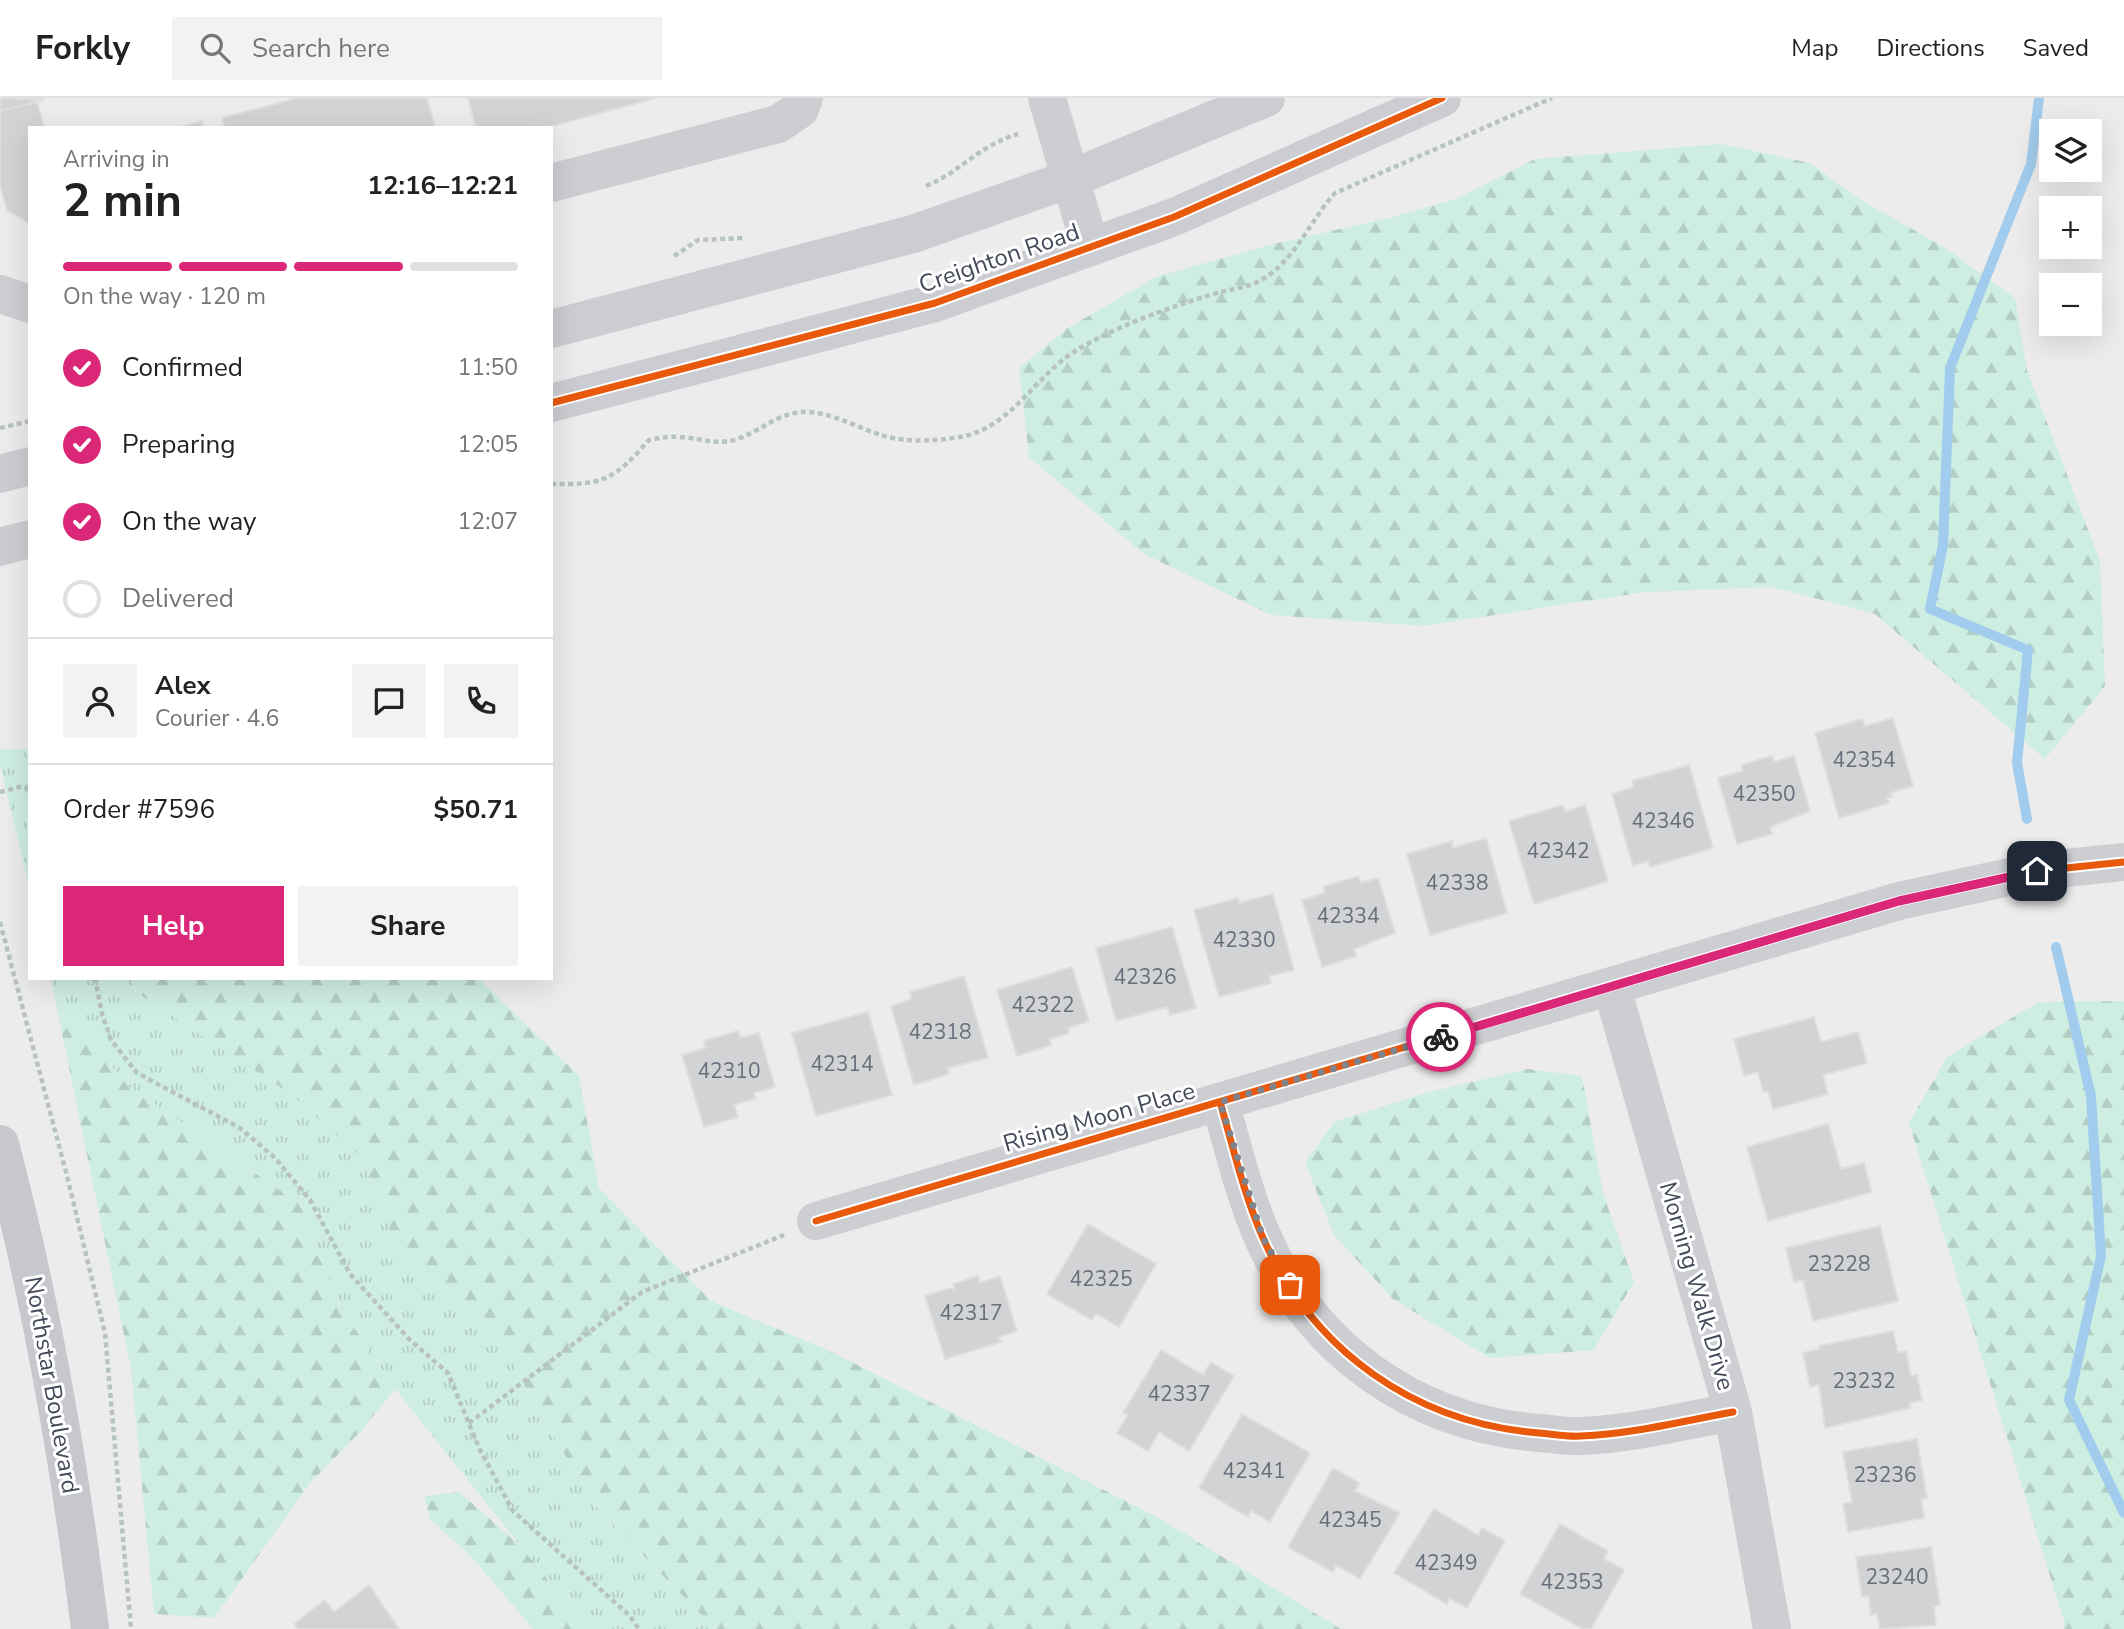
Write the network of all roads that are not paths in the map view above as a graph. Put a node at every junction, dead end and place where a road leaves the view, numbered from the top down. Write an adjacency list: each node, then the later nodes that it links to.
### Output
1 (804, 98): 6 (street)
2 (1266, 98): 5 (street, Creighton Road)
3 (1442, 98): 7 (street, Creighton Road)
4 (1050, 106): 5 (street)
5 (1070, 179): 7 (street); 10 (street, Creighton Road)
6 (553, 182)
7 (1090, 246): 11 (street, Creighton Road)
8 (0, 293): 9 (street)
9 (28, 303)
10 (553, 328)
11 (553, 402)
12 (28, 467): 13 (street)
13 (0, 474)
14 (28, 540): 15 (street)
15 (0, 547)
16 (2124, 862): 17 (street, Rising Moon Place)
17 (1612, 988): 18 (street, Rising Moon Place); 21 (street, Morning Walk Drive)
18 (1220, 1102): 20 (street, Rising Moon Place); 21 (street)
19 (0, 1144): 22 (main road, Northstar Boulevard)
20 (816, 1221)
21 (1733, 1412): 23 (street, Morning Walk Drive)
22 (90, 1629)
23 (1772, 1629)

